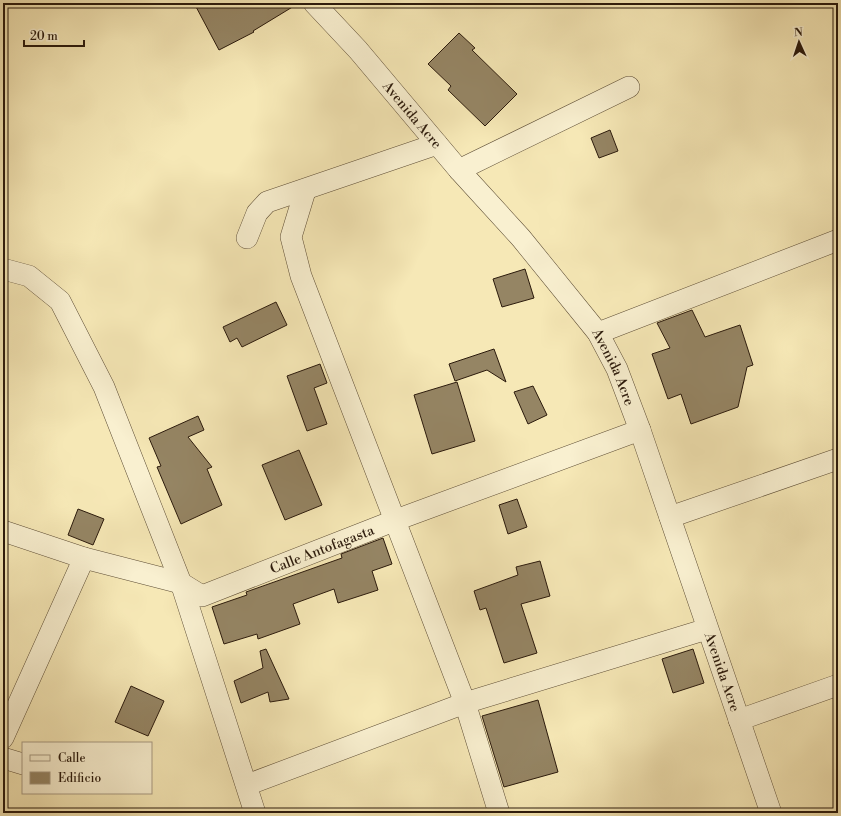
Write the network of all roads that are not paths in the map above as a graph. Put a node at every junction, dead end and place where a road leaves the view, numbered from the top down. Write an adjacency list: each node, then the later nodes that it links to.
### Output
1 (314, 3): 3 (street, Avenida Acre)
2 (629, 87): 4 (street)
3 (437, 144): 4 (street, Avenida Acre); 5 (street)
4 (459, 170): 9 (street, Avenida Acre)
5 (305, 191): 6 (street); 13 (street)
6 (247, 238)
7 (838, 240): 9 (street)
8 (3, 270): 16 (street)
9 (598, 332): 10 (street, Avenida Acre)
10 (640, 430): 12 (street, Avenida Acre); 13 (street, Calle Antofagasta)
11 (838, 459): 12 (street)
12 (670, 518): 17 (street, Avenida Acre)
13 (396, 520): 16 (street, Calle Antofagasta); 19 (street)
14 (3, 531): 15 (street, Calle Antofagasta)
15 (84, 558): 16 (street, Calle Antofagasta); 21 (street)
16 (181, 583): 24 (street)
17 (707, 629): 19 (street); 20 (street, Avenida Acre)
18 (838, 686): 20 (street)
19 (465, 703): 24 (street); 26 (street)
20 (739, 720): 27 (street, Avenida Acre)
21 (3, 738)
22 (3, 758): 23 (street)
23 (22, 764)
24 (247, 785): 25 (street)
25 (255, 813)
26 (498, 813)
27 (771, 813)

